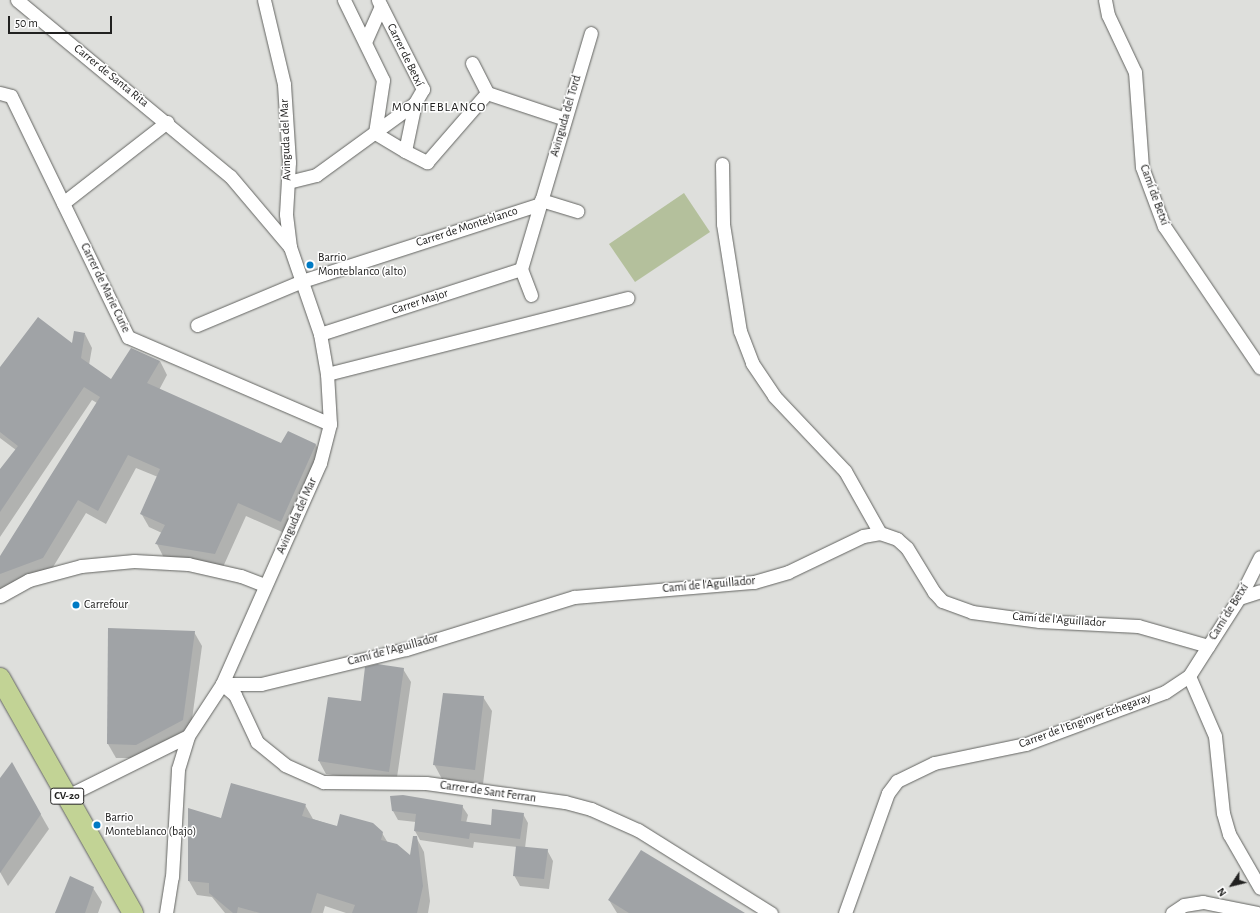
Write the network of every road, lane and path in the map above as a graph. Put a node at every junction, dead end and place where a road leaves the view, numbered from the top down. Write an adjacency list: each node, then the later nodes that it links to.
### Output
1 (17, 0): 13 (street, Carrer de Santa Rita)
2 (264, 0): 17 (street, Avinguda del Mar)
3 (344, 0): 7 (street)
4 (1105, 0): 28 (street, Camí de Betxí)
5 (380, 3): 7 (street, Carrer de Betxí); 11 (street, Carrer de Betxí)
6 (591, 33): 12 (street, Avinguda del Tord)
7 (365, 42): 14 (street)
8 (472, 63): 10 (street)
9 (0, 93): 19 (street, Carrer de Marie Curie)
10 (487, 93): 12 (street); 15 (street)
11 (415, 103): 14 (street, Carrer de Betxí); 15 (street, Carrer de Betxí)
12 (565, 119): 18 (street, Avinguda del Tord)
13 (167, 122): 19 (street); 21 (street, Carrer de Santa Rita)
14 (375, 133): 15 (street); 17 (street, Carrer de Betxí)
15 (405, 151)
16 (722, 164): 31 (street)
17 (288, 182): 21 (street, Avinguda del Mar)
18 (541, 202): 20 (street); 22 (street); 23 (street, Carrer de Monteblanco)
19 (63, 203): 30 (street, Carrer de Marie Curie)
20 (577, 212)
21 (290, 248): 23 (street, Avinguda del Mar)
22 (521, 269): 24 (street); 27 (street, Carrer Major)
23 (302, 281): 26 (street); 27 (street, Avinguda del Mar)
24 (531, 295)
25 (628, 298): 29 (street)
26 (197, 325)
27 (320, 334): 29 (street, Avinguda del Mar)
28 (1260, 368)
29 (327, 374): 30 (street, Avinguda del Mar)
30 (330, 424): 33 (street, Avinguda del Mar)
31 (880, 534): 39 (street, Camí de l'Aguillador); 42 (street, Camí de l'Aguillador)
32 (1259, 566): 38 (street, Camí de Betxí)
33 (266, 585): 34 (street); 42 (street, Avinguda del Mar)
34 (15, 586): 35 (street); 37 (street)
35 (0, 588)
36 (1260, 591): 38 (street)
37 (0, 596)
38 (1239, 598): 39 (street, Camí de Betxí)
39 (1208, 646): 40 (street, Carrer de l'Enginyer Echegaray)
40 (1189, 676): 45 (street); 49 (street, Carrer de l'Enginyer Echegaray)
41 (0, 678): 44 (main road, CV-20)
42 (222, 684): 43 (street, Avinguda del Mar); 48 (street, Carrer de Sant Ferran)
43 (188, 736): 44 (street); 47 (street, Avinguda del Mar)
44 (67, 796): 46 (main road, CV-20)
45 (1260, 888)
46 (133, 913)
47 (166, 913)
48 (771, 913)
49 (845, 913)
50 (1172, 913): 51 (street)
51 (1257, 913)

